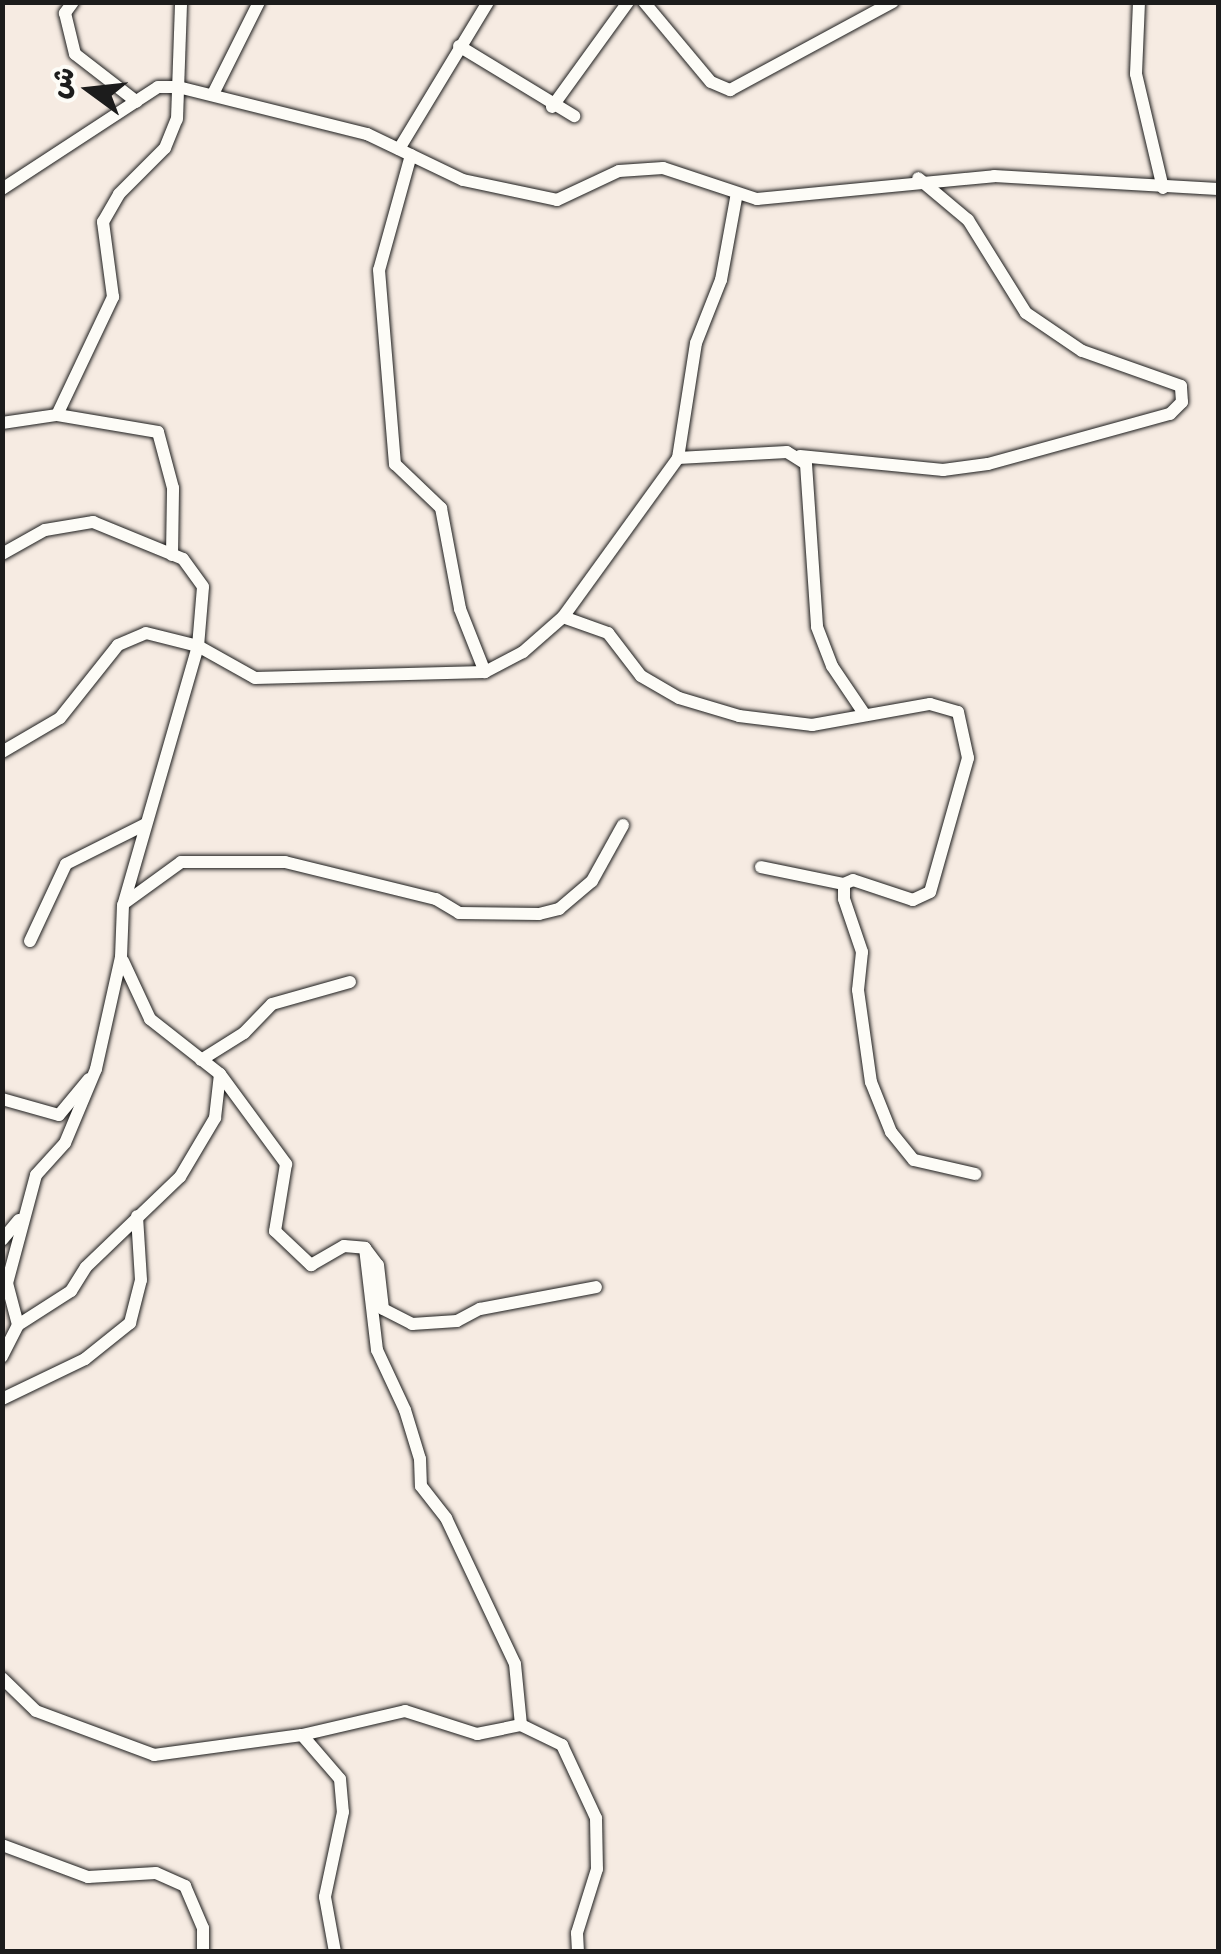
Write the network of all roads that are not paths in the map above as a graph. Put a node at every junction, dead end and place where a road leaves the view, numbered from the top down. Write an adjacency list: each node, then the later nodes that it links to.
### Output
1 (73, 2): 12 (street)
2 (180, 2): 10 (street)
3 (258, 2): 11 (street)
4 (488, 2): 9 (street)
5 (628, 2): 13 (street)
6 (644, 2): 7 (street)
7 (894, 2)
8 (1140, 2): 17 (street)
9 (459, 46): 13 (street); 15 (street)
10 (178, 87): 11 (street); 12 (street); 21 (street)
11 (213, 94): 15 (street)
12 (137, 102): 18 (street)
13 (552, 107): 14 (street)
14 (574, 116)
15 (405, 152): 20 (street); 29 (street)
16 (918, 178): 17 (street); 20 (street); 23 (street)
17 (1163, 188): 19 (street)
18 (2, 189)
19 (1218, 189)
20 (737, 193): 24 (street)
21 (57, 415): 22 (street); 26 (street)
22 (2, 424)
23 (800, 456): 24 (street); 30 (street)
24 (678, 458): 27 (street)
25 (2, 554): 26 (street)
26 (172, 555): 28 (street)
27 (563, 617): 29 (street); 30 (street)
28 (198, 646): 29 (street); 31 (street); 32 (street)
29 (485, 672)
30 (865, 715): 35 (street)
31 (2, 752)
32 (146, 824): 36 (street); 37 (street)
33 (623, 825): 36 (street)
34 (762, 866): 35 (street)
35 (844, 884): 44 (street)
36 (123, 905): 38 (street)
37 (30, 941)
38 (121, 956): 40 (street); 41 (street)
39 (350, 982): 40 (street)
40 (201, 1060): 42 (street)
41 (96, 1069): 43 (street); 45 (street)
42 (220, 1074): 46 (street); 48 (street)
43 (2, 1099)
44 (975, 1174)
45 (30, 1198): 47 (street); 50 (street)
46 (137, 1216): 50 (street); 52 (street)
47 (2, 1240)
48 (365, 1248): 49 (street); 54 (street)
49 (596, 1287)
50 (18, 1326): 51 (street)
51 (2, 1357)
52 (2, 1399)
53 (2, 1678): 55 (street)
54 (521, 1725): 55 (street); 59 (street)
55 (302, 1735): 58 (street)
56 (2, 1845): 57 (street)
57 (203, 1952)
58 (335, 1952)
59 (578, 1952)

